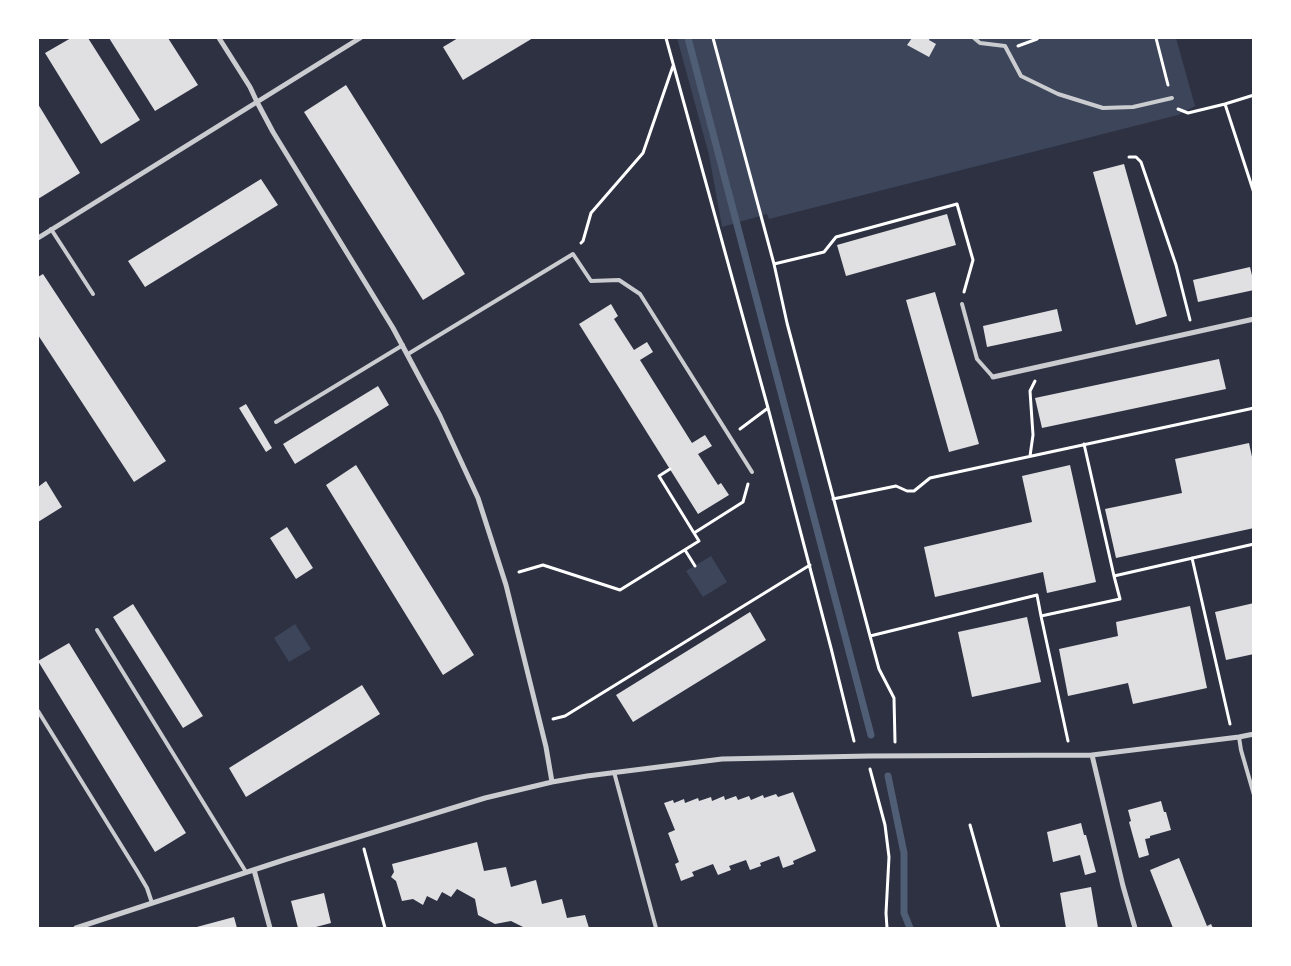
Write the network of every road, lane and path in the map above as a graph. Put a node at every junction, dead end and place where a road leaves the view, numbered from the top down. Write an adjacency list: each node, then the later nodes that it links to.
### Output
1 (219, 38): 12 (street)
2 (360, 38): 12 (street)
3 (666, 38): 9 (path)
4 (713, 38): 19 (path)
5 (974, 38): 8 (lane)
6 (1038, 38): 8 (path)
7 (1156, 38): 11 (path)
8 (1007, 49): 11 (lane)
9 (673, 65): 18 (path); 29 (path)
10 (1254, 95): 13 (path)
11 (1172, 98): 13 (path)
12 (256, 102): 16 (street); 25 (street)
13 (1225, 104): 15 (path)
14 (1129, 157): 24 (path)
15 (1254, 193)
16 (51, 229): 17 (street); 20 (lane)
17 (38, 238)
18 (573, 254): 26 (lane); 32 (lane)
19 (774, 264): 21 (path); 37 (path)
20 (93, 294)
21 (963, 294)
22 (962, 304): 27 (lane)
23 (1254, 319): 27 (street)
24 (1190, 320)
25 (403, 345): 26 (street); 31 (lane)
26 (408, 354): 60 (street)
27 (993, 377)
28 (1036, 379): 34 (path)
29 (768, 408): 32 (path); 42 (path)
30 (1254, 408): 33 (path)
31 (276, 422)
32 (730, 436): 36 (lane)
33 (1084, 444): 34 (path); 45 (path)
34 (1030, 456): 37 (path)
35 (670, 469): 38 (path)
36 (752, 472): 38 (path)
37 (833, 499): 48 (path)
38 (694, 533): 40 (path)
39 (1254, 544): 41 (path)
40 (685, 550): 43 (path); 44 (path)
41 (1192, 558): 45 (path); 51 (path)
42 (810, 565): 50 (path); 54 (path)
43 (695, 566)
44 (519, 572)
45 (1114, 576): 46 (path)
46 (1041, 616): 48 (path); 56 (path)
47 (96, 630): 65 (lane)
48 (870, 636): 55 (path)
49 (38, 711): 66 (lane)
50 (554, 719)
51 (1230, 724)
52 (1254, 734): 53 (street)
53 (1239, 737): 57 (street); 61 (lane)
54 (854, 741)
55 (895, 742)
56 (1068, 742)
57 (1092, 755): 58 (street); 73 (street)
58 (869, 756): 59 (street); 71 (path)
59 (614, 772): 60 (street); 70 (lane)
60 (552, 782): 64 (street)
61 (1254, 795)
62 (970, 825): 72 (path)
63 (364, 848): 69 (path)
64 (254, 870): 65 (street); 68 (street)
65 (246, 872): 66 (street)
66 (152, 903): 67 (street)
67 (76, 928)
68 (270, 928)
69 (385, 928)
70 (656, 928)
71 (887, 928)
72 (999, 928)
73 (1134, 928)

